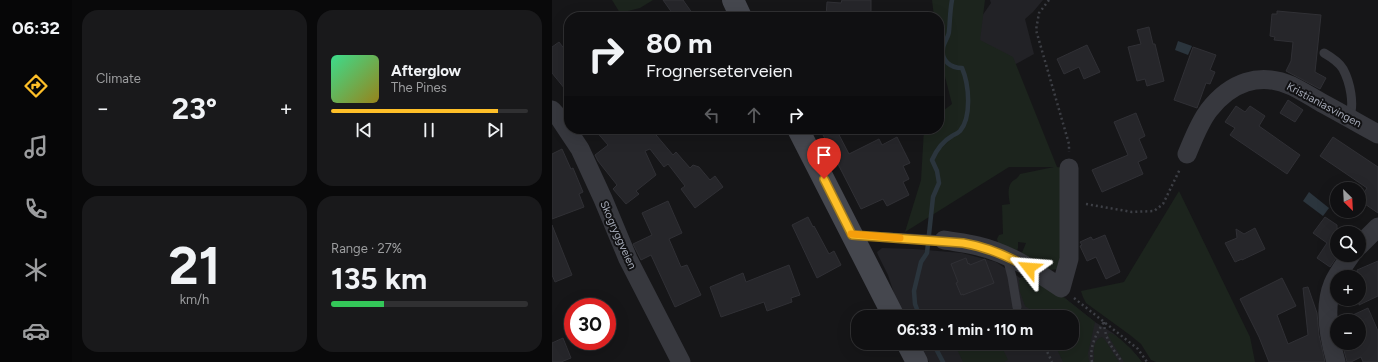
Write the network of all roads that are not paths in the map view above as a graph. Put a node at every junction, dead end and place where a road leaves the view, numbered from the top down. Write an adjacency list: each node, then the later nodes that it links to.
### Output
1 (733, 0): 2 (main road)
2 (739, 12)
3 (1324, 53): 5 (lane)
4 (552, 110): 6 (street, Skogryggveien)
5 (1349, 118): 7 (street, Kristianiasvingen); 10 (street, Kristianiasvingen)
6 (564, 125)
7 (1377, 130)
8 (570, 134): 21 (street, Skogryggveien)
9 (801, 134): 13 (main road)
10 (1187, 154)
11 (1069, 168): 16 (street)
12 (1378, 228): 14 (street)
13 (852, 235): 15 (lane); 19 (main road)
14 (1366, 239)
15 (944, 240): 16 (street)
16 (1006, 256): 18 (lane)
17 (1346, 262): 23 (street)
18 (1017, 306)
19 (890, 310)
20 (911, 350): 22 (main road)
21 (681, 362)
22 (917, 362)
23 (1336, 362)

